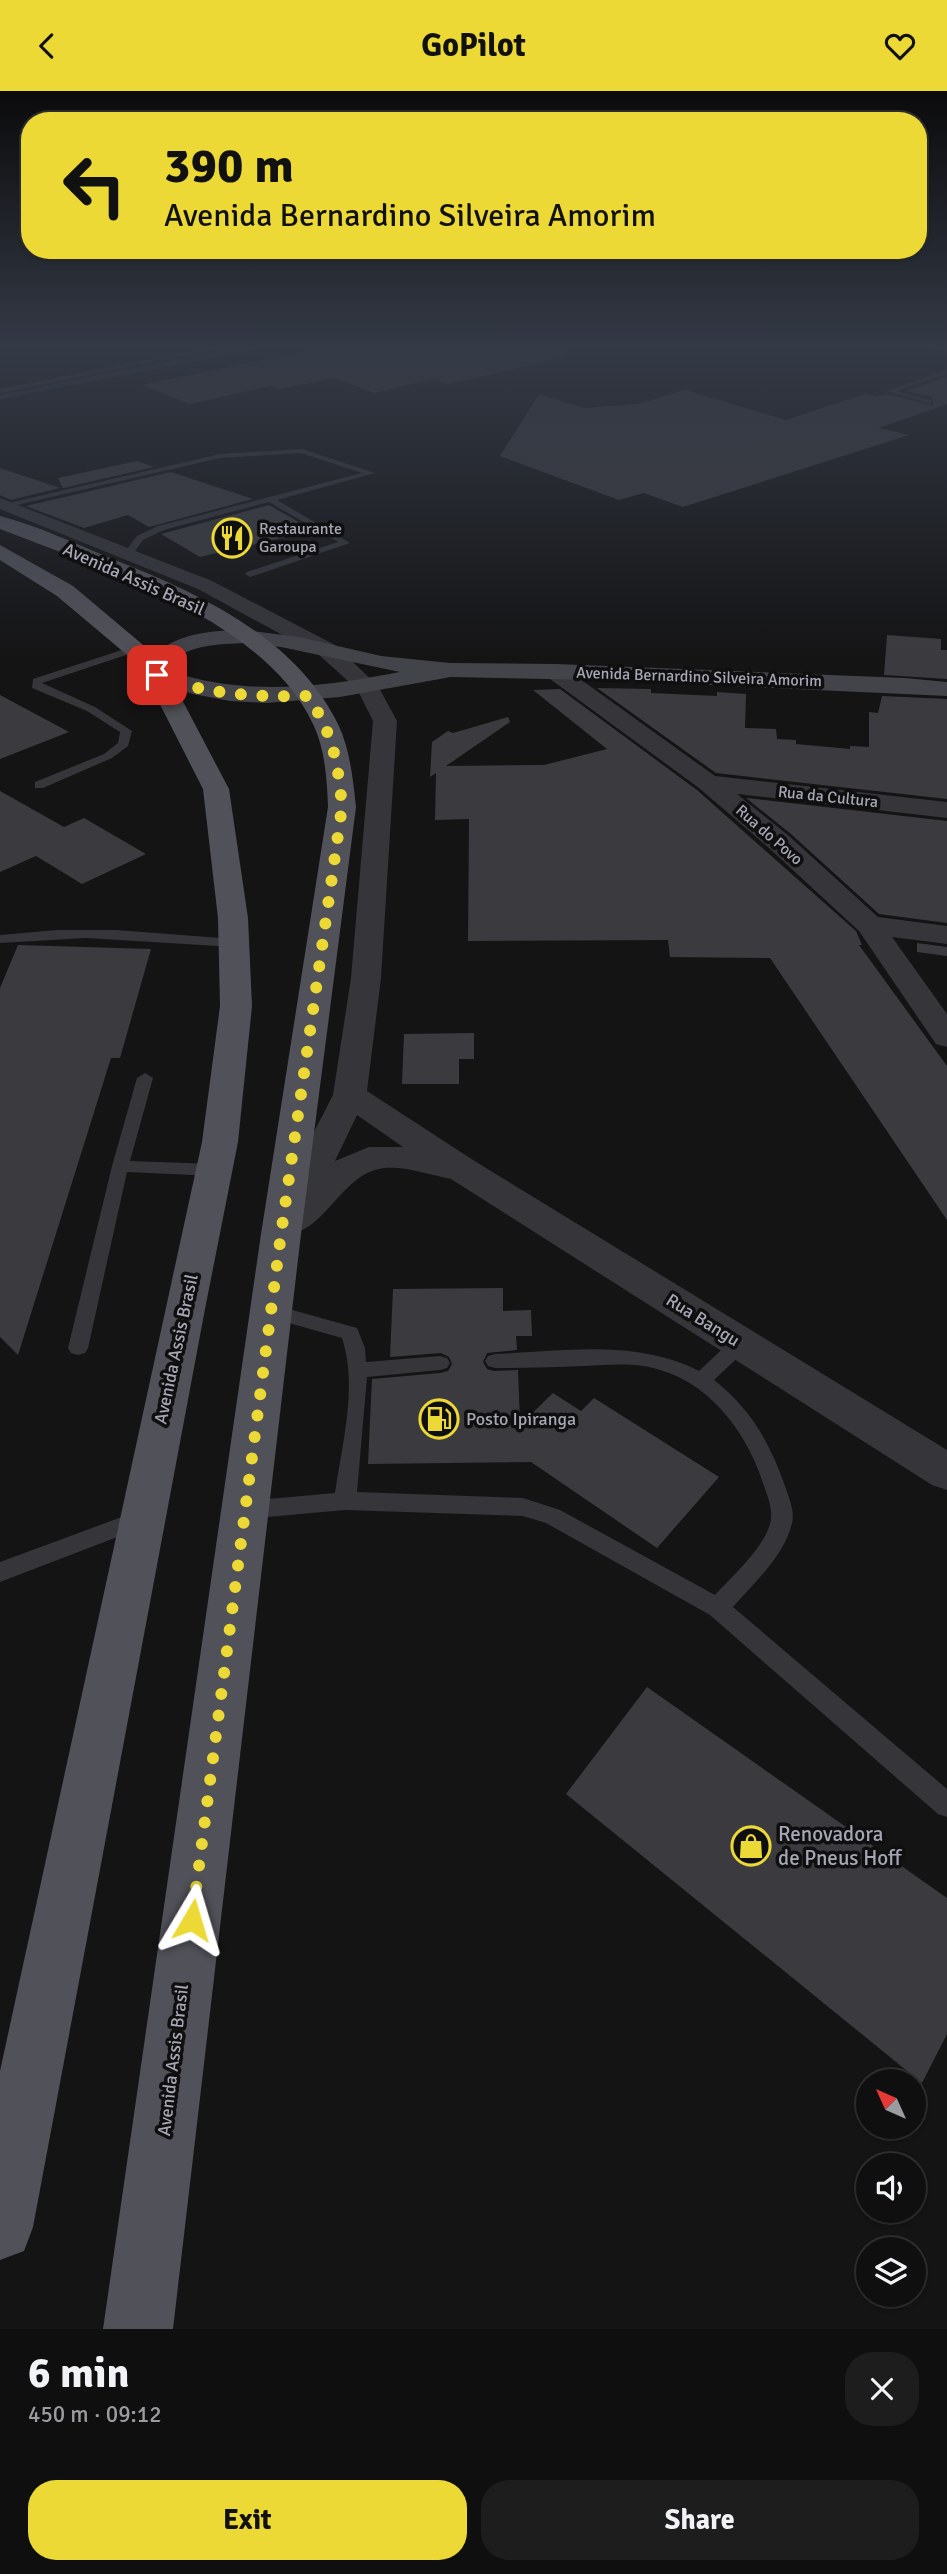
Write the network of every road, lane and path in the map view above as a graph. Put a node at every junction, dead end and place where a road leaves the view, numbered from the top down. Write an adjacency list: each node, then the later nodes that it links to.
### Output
1 (271, 500): 2 (lane); 4 (lane); 5 (lane)
2 (2, 510): 4 (main road, Avenida Assis Brasil)
3 (0, 551): 8 (main road, Avenida Assis Brasil)
4 (136, 563): 6 (main road, Avenida Assis Brasil); 7 (street)
5 (250, 574)
6 (251, 637): 7 (main road, Avenida Bernardino Silveira Amorim); 8 (main road, Avenida Bernardino Silveira Amorim); 13 (main road, Avenida Assis Brasil)
7 (327, 650): 9 (main road, Avenida Bernardino Silveira Amorim); 11 (street)
8 (146, 662): 13 (main road, Avenida Bernardino Silveira Amorim); 15 (lane); 20 (main road, Avenida Assis Brasil)
9 (451, 670): 10 (main road, Avenida Bernardino Silveira Amorim); 11 (main road, Avenida Bernardino Silveira Amorim)
10 (554, 671): 12 (main road, Avenida Bernardino Silveira Amorim); 14 (street, Rua do Povo)
11 (367, 686): 13 (main road, Avenida Bernardino Silveira Amorim); 23 (street)
12 (947, 689)
13 (308, 696): 27 (main road, Avenida Assis Brasil)
14 (708, 783): 16 (street, Rua da Cultura); 17 (street, Rua do Povo)
15 (39, 785)
16 (947, 810)
17 (869, 925): 18 (street); 21 (street, Rua do Povo)
18 (947, 935)
19 (0, 939): 20 (lane)
20 (234, 943): 26 (main road, Avenida Assis Brasil)
21 (947, 1037)
22 (145, 1078): 24 (lane)
23 (350, 1094): 25 (street, Rua Bangu); 27 (street)
24 (120, 1165): 26 (lane); 30 (lane)
25 (460, 1168): 27 (street, Rua Bangu); 29 (street, Rua Bangu)
26 (214, 1170): 38 (main road, Avenida Assis Brasil)
27 (281, 1234): 28 (main road, Avenida Assis Brasil)
28 (271, 1311): 33 (lane); 37 (main road, Avenida Assis Brasil)
29 (741, 1343): 34 (lane); 35 (street, Rua Bangu)
30 (78, 1348)
31 (495, 1361): 34 (lane)
32 (440, 1363): 33 (lane)
33 (358, 1370): 36 (lane)
34 (701, 1381): 40 (lane)
35 (947, 1472)
36 (345, 1501): 37 (lane); 40 (lane)
37 (245, 1510): 43 (main road, Avenida Assis Brasil)
38 (142, 1519): 39 (lane); 42 (main road, Avenida Assis Brasil)
39 (0, 1571)
40 (718, 1608): 41 (lane)
41 (947, 1805)
42 (0, 2227)
43 (138, 2329)

